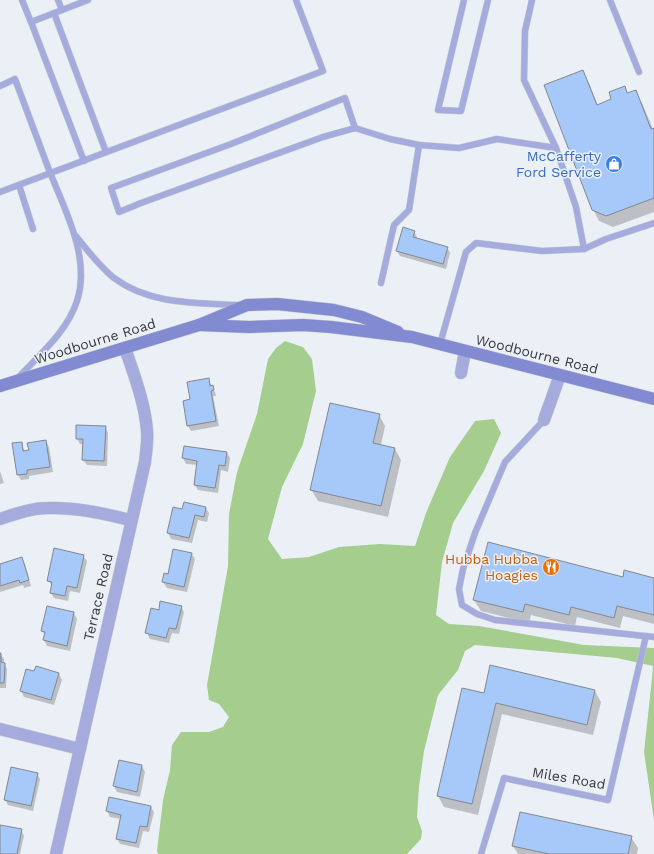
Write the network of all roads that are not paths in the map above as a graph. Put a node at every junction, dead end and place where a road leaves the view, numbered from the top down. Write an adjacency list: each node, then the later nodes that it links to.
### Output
1 (22, 0): 11 (lane)
2 (58, 0): 9 (lane)
3 (88, 0): 9 (lane)
4 (296, 0): 17 (lane)
5 (464, 0): 6 (lane)
6 (488, 0)
7 (532, 0): 16 (lane)
8 (610, 0): 12 (lane)
9 (62, 10): 10 (lane)
10 (54, 13): 11 (lane); 17 (lane)
11 (31, 22): 18 (lane)
12 (639, 72)
13 (0, 86): 19 (lane)
14 (355, 128): 14 (lane); 15 (lane)
15 (419, 145): 16 (lane); 26 (lane)
16 (556, 148): 25 (lane)
17 (106, 152): 18 (lane)
18 (84, 161): 19 (lane)
19 (51, 173): 20 (lane); 24 (lane)
20 (19, 185): 21 (lane); 23 (lane)
21 (0, 192)
22 (654, 223): 25 (lane)
23 (33, 229)
24 (74, 233): 27 (lane); 35 (lane)
25 (584, 249): 30 (lane)
26 (381, 283)
27 (247, 306): 28 (main road, Woodbourne Road); 29 (main road, Woodbourne Road)
28 (199, 325): 29 (main road, Woodbourne Road); 31 (main road, Woodbourne Road)
29 (412, 337): 30 (main road, Woodbourne Road)
30 (440, 344): 32 (main road, Woodbourne Road)
31 (126, 348): 35 (main road, Woodbourne Road); 40 (street, Terrace Road)
32 (465, 351): 33 (street); 34 (main road, Woodbourne Road)
33 (461, 374)
34 (560, 375): 37 (main road, Woodbourne Road); 38 (street)
35 (16, 381): 36 (main road, Woodbourne Road)
36 (0, 386)
37 (654, 399)
38 (544, 420): 41 (lane)
39 (0, 519): 40 (street)
40 (131, 520): 44 (street, Terrace Road)
41 (646, 636): 42 (lane); 46 (lane, Miles Road)
42 (654, 637)
43 (0, 729): 44 (street)
44 (80, 749): 45 (street, Terrace Road)
45 (56, 854)
46 (481, 854)

